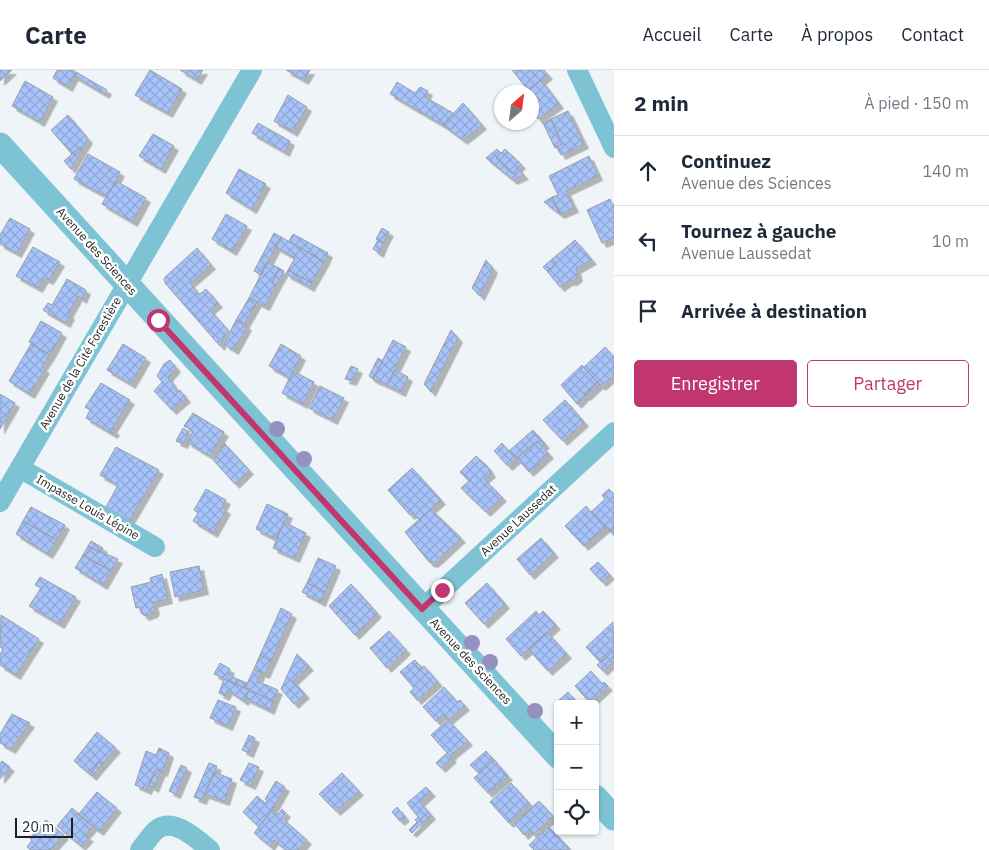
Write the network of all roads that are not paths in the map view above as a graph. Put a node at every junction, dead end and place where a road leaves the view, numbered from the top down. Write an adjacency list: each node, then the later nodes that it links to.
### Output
1 (252, 70): 5 (street, Avenue de la Cité Forestière)
2 (577, 70): 4 (street)
3 (0, 145): 5 (street, Avenue des Sciences)
4 (614, 148)
5 (126, 284): 7 (street, Avenue de la Cité Forestière); 10 (street, Avenue des Sciences)
6 (614, 432): 10 (street, Avenue Laussedat)
7 (20, 468): 8 (street, Avenue de la Cité Forestière); 9 (street, Impasse Louis Lépine)
8 (0, 502)
9 (155, 546)
10 (422, 609): 11 (street, Avenue des Sciences)
11 (554, 752)
12 (599, 801): 13 (street)
13 (614, 818)
14 (140, 850): 15 (street)
15 (210, 850)

